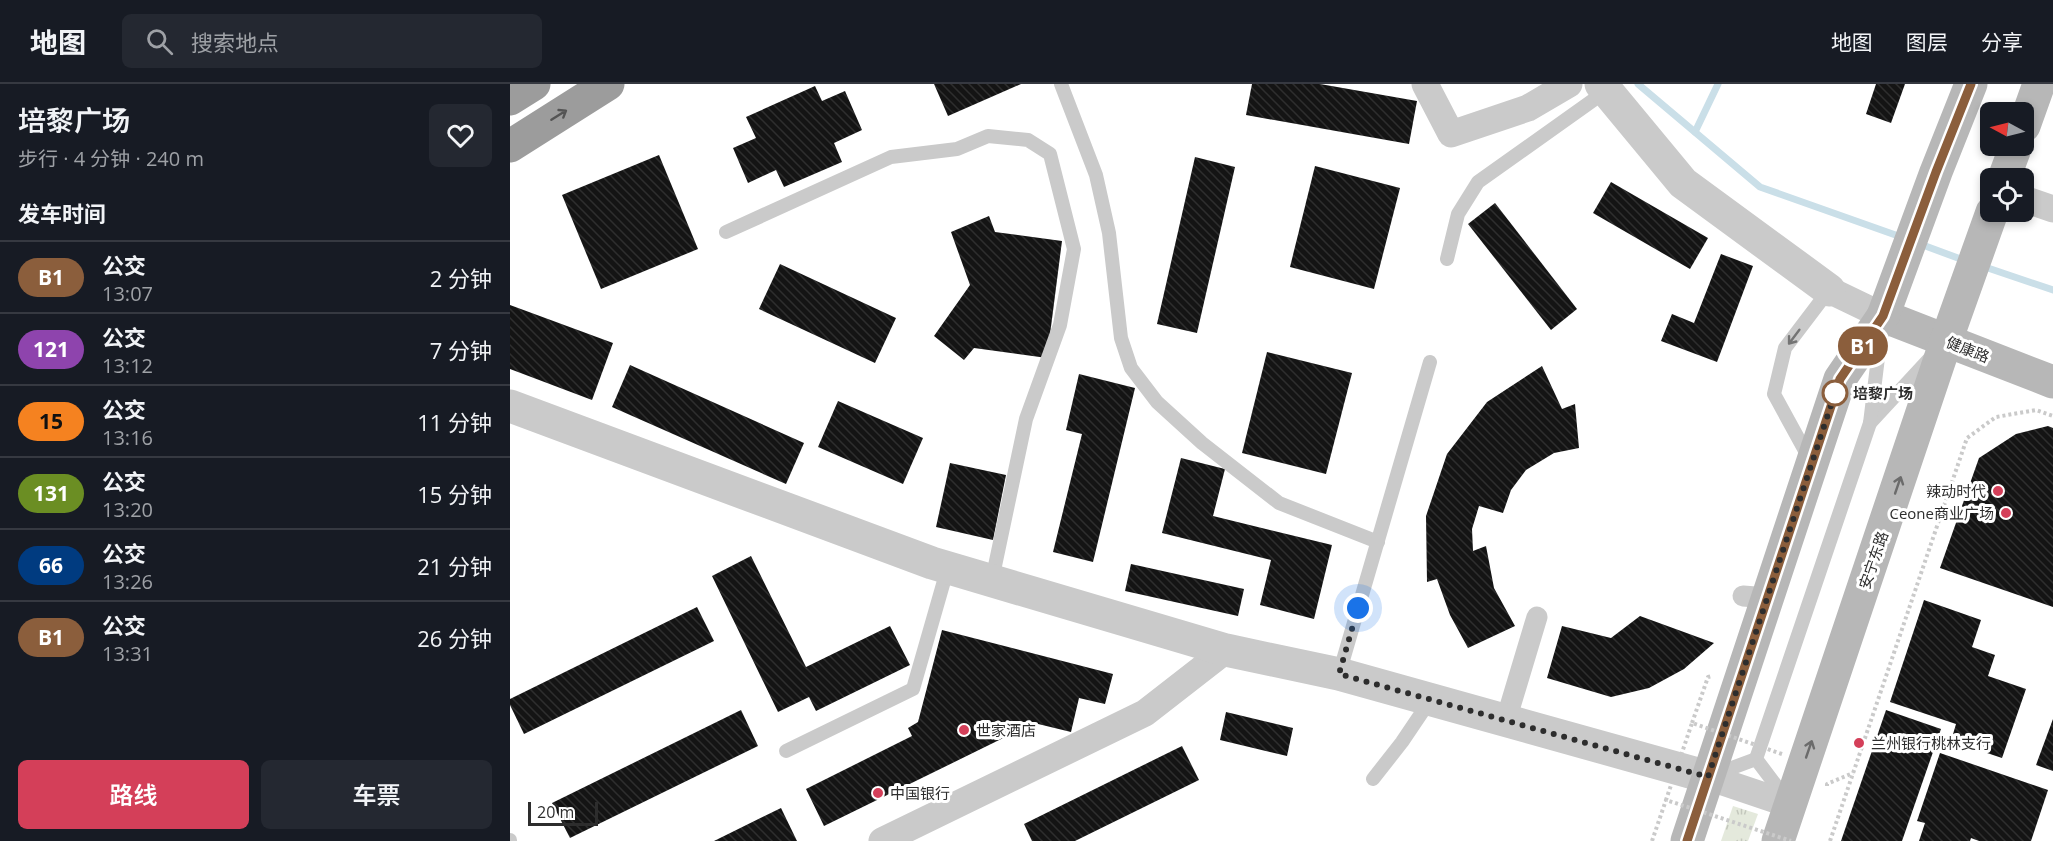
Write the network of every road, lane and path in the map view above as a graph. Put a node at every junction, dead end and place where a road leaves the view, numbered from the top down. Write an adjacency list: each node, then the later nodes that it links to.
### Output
1 (534, 84): 9 (highway)
2 (608, 84): 11 (highway, one-way to 2)
3 (1061, 84): 26 (lane)
4 (1425, 84): 7 (street)
5 (1971, 84): 18 (main road)
6 (2039, 84): 10 (main road)
7 (1562, 86)
8 (1604, 88): 16 (lane); 17 (street)
9 (510, 99)
10 (2033, 102)
11 (510, 146)
12 (2034, 202): 13 (street)
13 (2053, 209)
14 (1988, 222): 19 (main road, 安宁东路)
15 (726, 232): 28 (lane)
16 (1447, 259)
17 (1829, 290): 18 (street); 25 (lane, one-way to 25)
18 (1883, 316): 19 (main road, 健康路); 24 (lane); 25 (main road)
19 (1946, 340): 21 (main road, 健康路); 24 (lane); 44 (main road, 安宁东路, one-way to 19)
20 (1430, 362): 26 (lane)
21 (2053, 382)
22 (510, 406): 27 (street)
23 (2053, 416): 39 (path)
24 (1870, 423): 38 (lane)
25 (1812, 464): 40 (main road)
26 (1378, 542): 31 (lane)
27 (948, 567): 28 (street); 36 (lane)
28 (992, 580): 30 (street)
29 (1538, 617): 34 (street)
30 (1226, 650): 31 (street); 45 (street)
31 (1339, 674): 33 (street)
32 (1708, 677): 35 (path)
33 (1431, 699): 34 (street); 41 (lane)
34 (1506, 720): 40 (street)
35 (1692, 723): 37 (path, bridge); 43 (path, bridge)
36 (786, 751)
37 (1782, 754)
38 (1756, 759): 40 (lane); 44 (lane)
39 (1853, 773): 42 (path); 50 (path)
40 (1708, 777): 44 (street); 47 (main road)
41 (1373, 779)
42 (1827, 784)
43 (1666, 800): 46 (path); 49 (path, bridge)
44 (1791, 805): 48 (main road, 安宁东路)
45 (882, 841)
46 (1652, 841)
47 (1687, 841)
48 (1778, 841)
49 (1791, 841)
50 (1830, 841)

